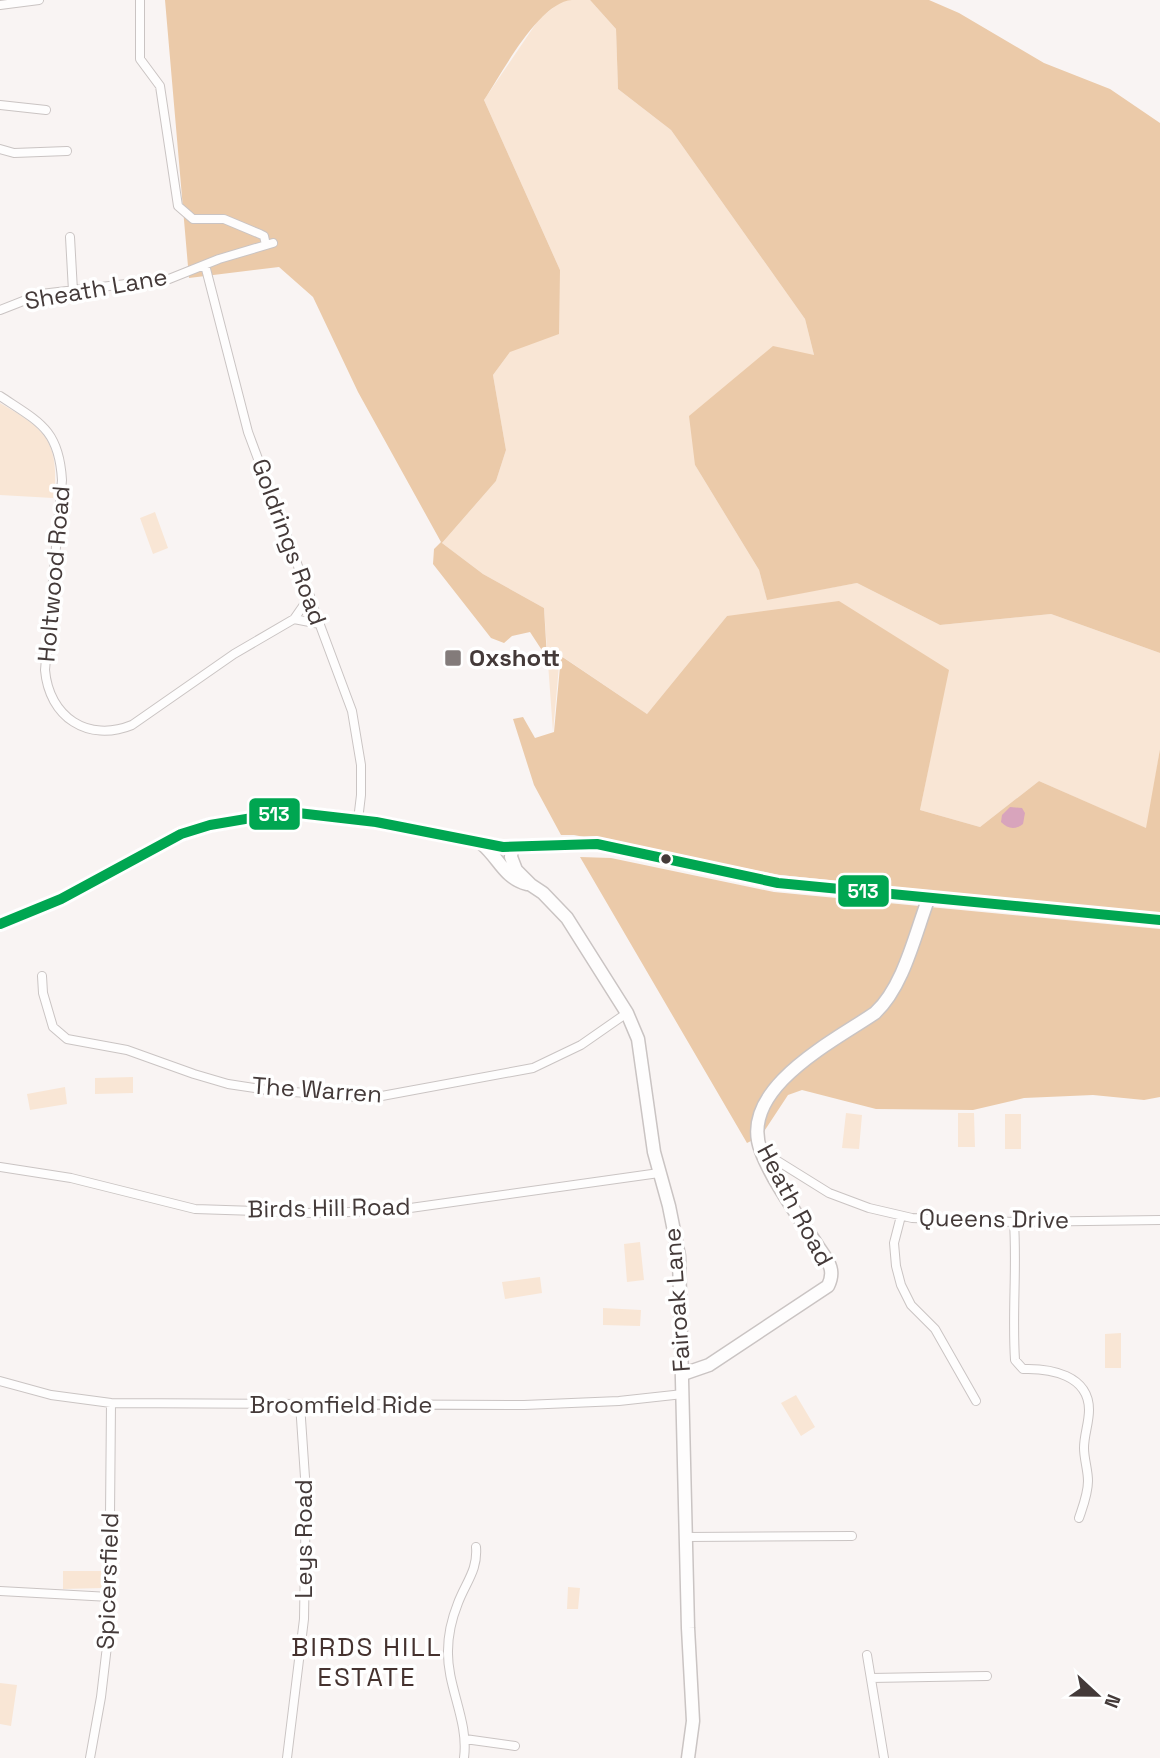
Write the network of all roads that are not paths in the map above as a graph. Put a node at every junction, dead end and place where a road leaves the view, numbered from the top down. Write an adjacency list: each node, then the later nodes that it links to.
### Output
1 (38, 0): 3 (street)
2 (140, 0): 9 (street, Sheath Lane)
3 (0, 5)
4 (0, 105): 5 (street)
5 (46, 110)
6 (0, 149): 7 (street)
7 (67, 151)
8 (70, 237): 10 (street)
9 (205, 265): 10 (street, Sheath Lane); 13 (street, Goldrings Road)
10 (73, 291): 11 (street, Sheath Lane)
11 (0, 310)
12 (0, 396): 14 (street, Holtwood Road)
13 (310, 596): 14 (street, Holtwood Road); 15 (street, Goldrings Road)
14 (295, 618): 15 (street)
15 (320, 624): 16 (street, Goldrings Road)
16 (358, 820): 17 (main road); 22 (main road)
17 (482, 844): 18 (main road); 19 (main road)
18 (512, 847): 19 (main road, Fairoak Lane); 20 (main road)
19 (531, 885): 24 (main road, Fairoak Lane)
20 (929, 897): 21 (main road); 25 (main road, Heath Road)
21 (1160, 920)
22 (0, 924)
23 (42, 976): 24 (street, The Warren)
24 (626, 1013): 27 (main road, Fairoak Lane)
25 (760, 1150): 28 (street, Queens Drive); 31 (main road, Heath Road)
26 (0, 1167): 27 (street, Birds Hill Road)
27 (659, 1173): 31 (main road, Fairoak Lane)
28 (901, 1216): 30 (street, Queens Drive); 34 (street)
29 (1160, 1220): 30 (street, Queens Drive)
30 (1014, 1222): 37 (street)
31 (683, 1374): 33 (main road, Fairoak Lane)
32 (0, 1381): 35 (street, Broomfield Ride)
33 (683, 1394): 36 (street, Broomfield Ride); 38 (main road, Fairoak Lane)
34 (976, 1401)
35 (111, 1403): 36 (street, Broomfield Ride); 42 (street, Spicersfield)
36 (300, 1404): 49 (street, Leys Road)
37 (1079, 1518)
38 (686, 1536): 39 (street); 51 (main road, Fairoak Lane)
39 (852, 1536)
40 (476, 1547): 46 (street)
41 (0, 1591): 42 (street)
42 (110, 1597): 48 (street, Spicersfield)
43 (867, 1656): 45 (street)
44 (987, 1676): 45 (street)
45 (871, 1678): 52 (street)
46 (466, 1739): 47 (street); 50 (street)
47 (515, 1746)
48 (90, 1758)
49 (287, 1758)
50 (464, 1758)
51 (688, 1758)
52 (884, 1758)

